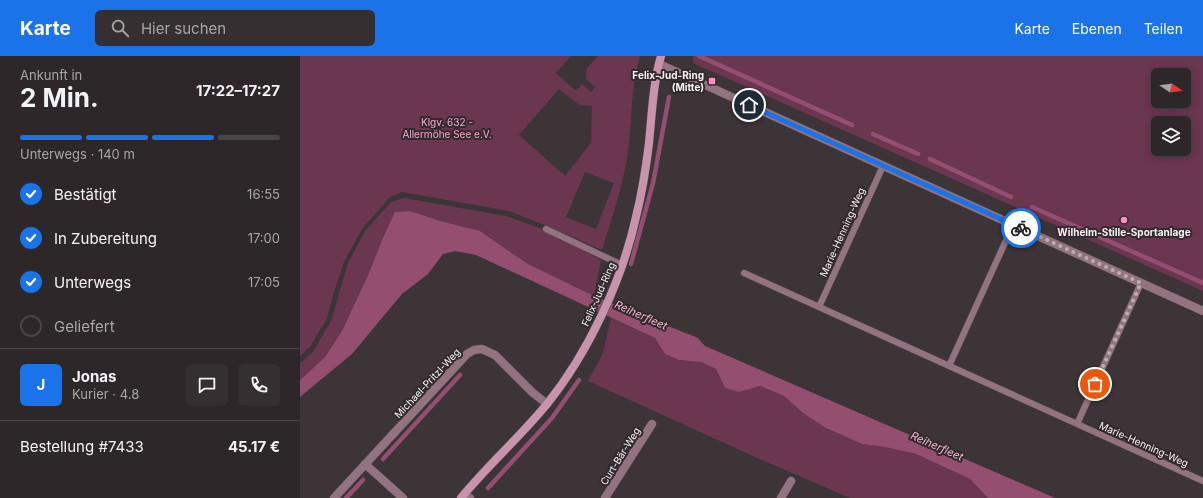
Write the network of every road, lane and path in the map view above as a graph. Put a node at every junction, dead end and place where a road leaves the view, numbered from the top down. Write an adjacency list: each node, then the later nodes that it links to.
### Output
1 (661, 56): 2 (street, Felix-Jud-Ring)
2 (659, 64): 3 (street); 6 (street, Felix-Jud-Ring)
3 (883, 166): 4 (street); 9 (lane, Marie-Henning-Weg)
4 (1013, 225): 8 (street); 11 (lane)
5 (546, 229): 6 (lane)
6 (622, 265): 12 (street, Felix-Jud-Ring)
7 (744, 273): 9 (lane, Marie-Henning-Weg)
8 (1141, 283): 10 (street); 14 (lane)
9 (819, 307): 11 (lane, Marie-Henning-Weg)
10 (1203, 311)
11 (949, 366): 14 (lane, Marie-Henning-Weg)
12 (547, 404): 15 (street, Michael-Pritzl-Weg); 18 (street, Felix-Jud-Ring)
13 (652, 424): 21 (street, Curt-Bär-Weg)
14 (1078, 424): 17 (lane, Marie-Henning-Weg)
15 (365, 464): 19 (street, Michael-Pritzl-Weg); 20 (street)
16 (791, 481): 22 (street)
17 (1203, 481)
18 (466, 497)
19 (334, 498)
20 (403, 498)
21 (605, 498)
22 (781, 498)

